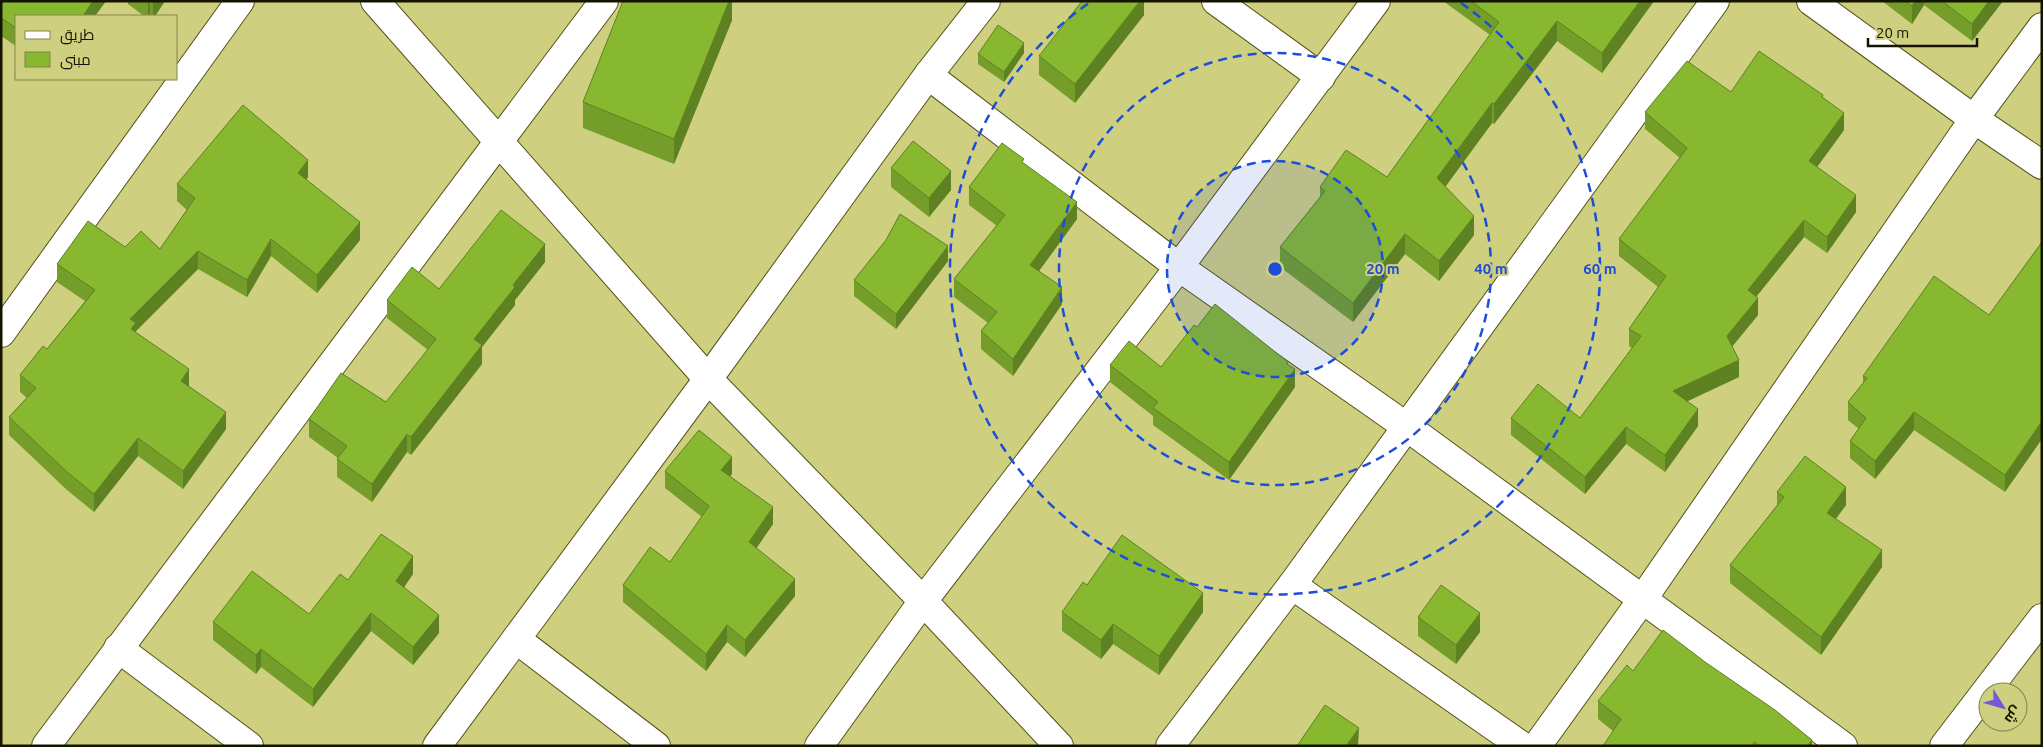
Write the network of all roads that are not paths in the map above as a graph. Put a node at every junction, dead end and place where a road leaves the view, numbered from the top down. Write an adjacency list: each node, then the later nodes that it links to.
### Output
1 (240, 1): 16 (street)
2 (375, 1): 13 (street)
3 (604, 1): 13 (street)
4 (1216, 1): 11 (street)
5 (1376, 1): 11 (street)
6 (1715, 1): 18 (street)
7 (1810, 1): 12 (street)
8 (980, 3): 10 (street)
9 (2042, 27): 12 (street)
10 (928, 75): 15 (street); 17 (street)
11 (1321, 77): 15 (street)
12 (1974, 119): 14 (street); 20 (street)
13 (499, 144): 17 (street); 24 (street)
14 (2042, 165)
15 (1179, 267): 18 (street); 21 (street)
16 (1, 333)
17 (708, 379): 21 (street); 23 (street)
18 (1407, 427): 19 (street); 20 (street)
19 (1292, 585): 31 (street); 32 (street)
20 (1642, 600): 33 (street); 34 (street)
21 (923, 601): 29 (street); 30 (street)
22 (2042, 618): 35 (street)
23 (516, 639): 27 (street); 28 (street)
24 (118, 648): 25 (street); 26 (street)
25 (46, 746)
26 (249, 746)
27 (437, 746)
28 (656, 746)
29 (819, 746)
30 (1059, 746)
31 (1170, 746)
32 (1522, 746)
33 (1536, 746)
34 (1843, 746)
35 (1944, 746)

